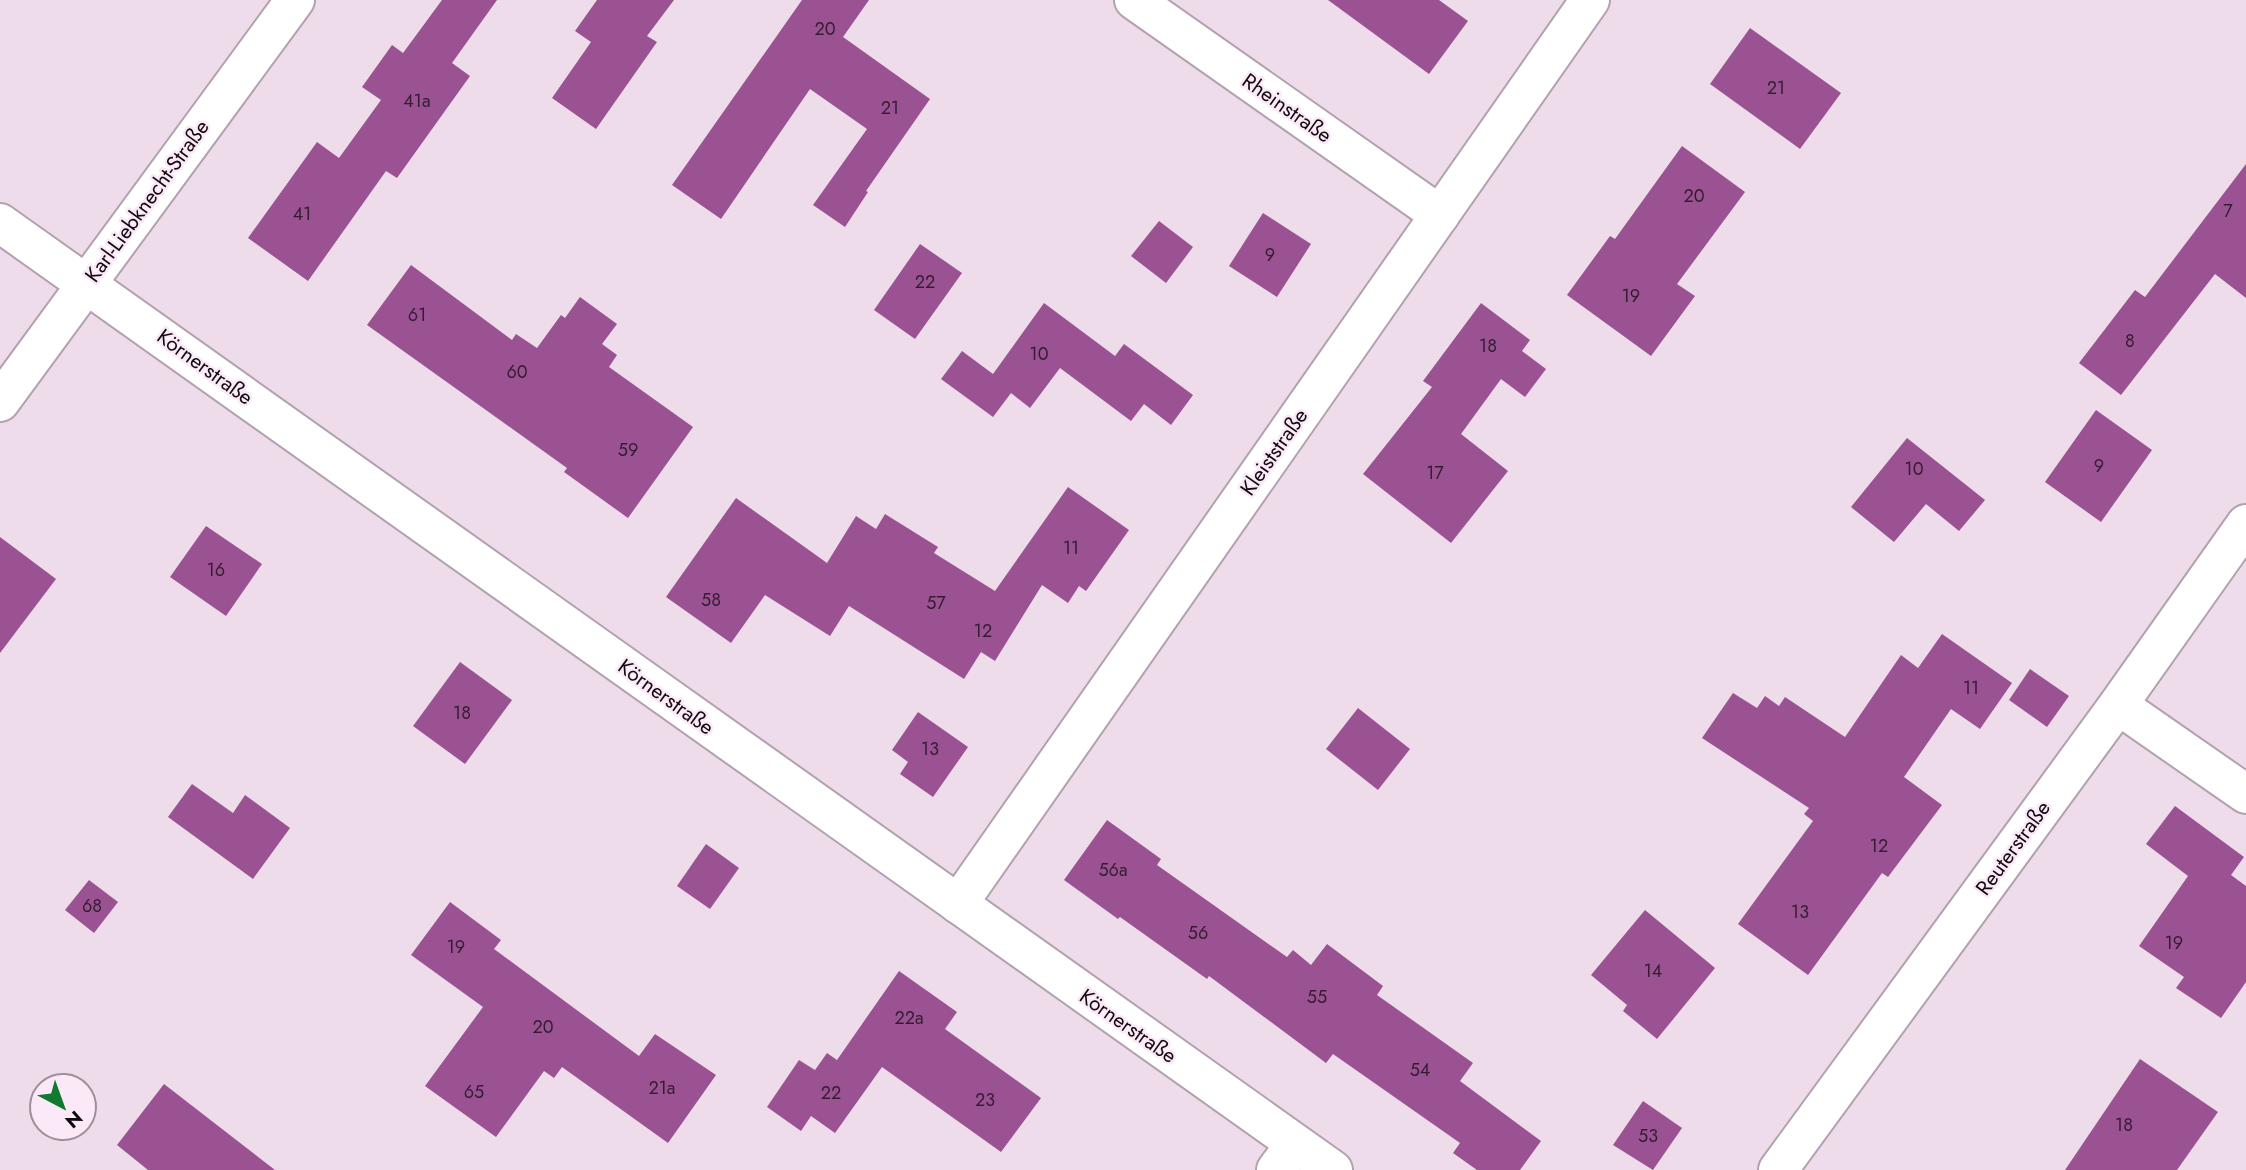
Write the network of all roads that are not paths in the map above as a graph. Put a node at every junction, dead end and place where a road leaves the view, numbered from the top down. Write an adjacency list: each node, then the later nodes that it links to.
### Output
1 (295, 0): 6 (street, Karl-Liebknecht-Straße)
2 (1134, 0): 4 (street, Rheinstraße)
3 (1590, 0): 4 (street, Kleiststraße)
4 (1440, 215): 11 (street, Kleiststraße)
5 (0, 223): 6 (street, Körnerstraße)
6 (86, 282): 7 (street, Karl-Liebknecht-Straße); 11 (street, Körnerstraße)
7 (0, 402)
8 (2246, 524): 9 (street, Reuterstraße)
9 (2118, 705): 10 (street); 14 (street, Reuterstraße)
10 (2246, 794)
11 (958, 904): 12 (street, Körnerstraße)
12 (1285, 1157): 13 (street, Körnerstraße)
13 (1333, 1170)
14 (1778, 1170)

